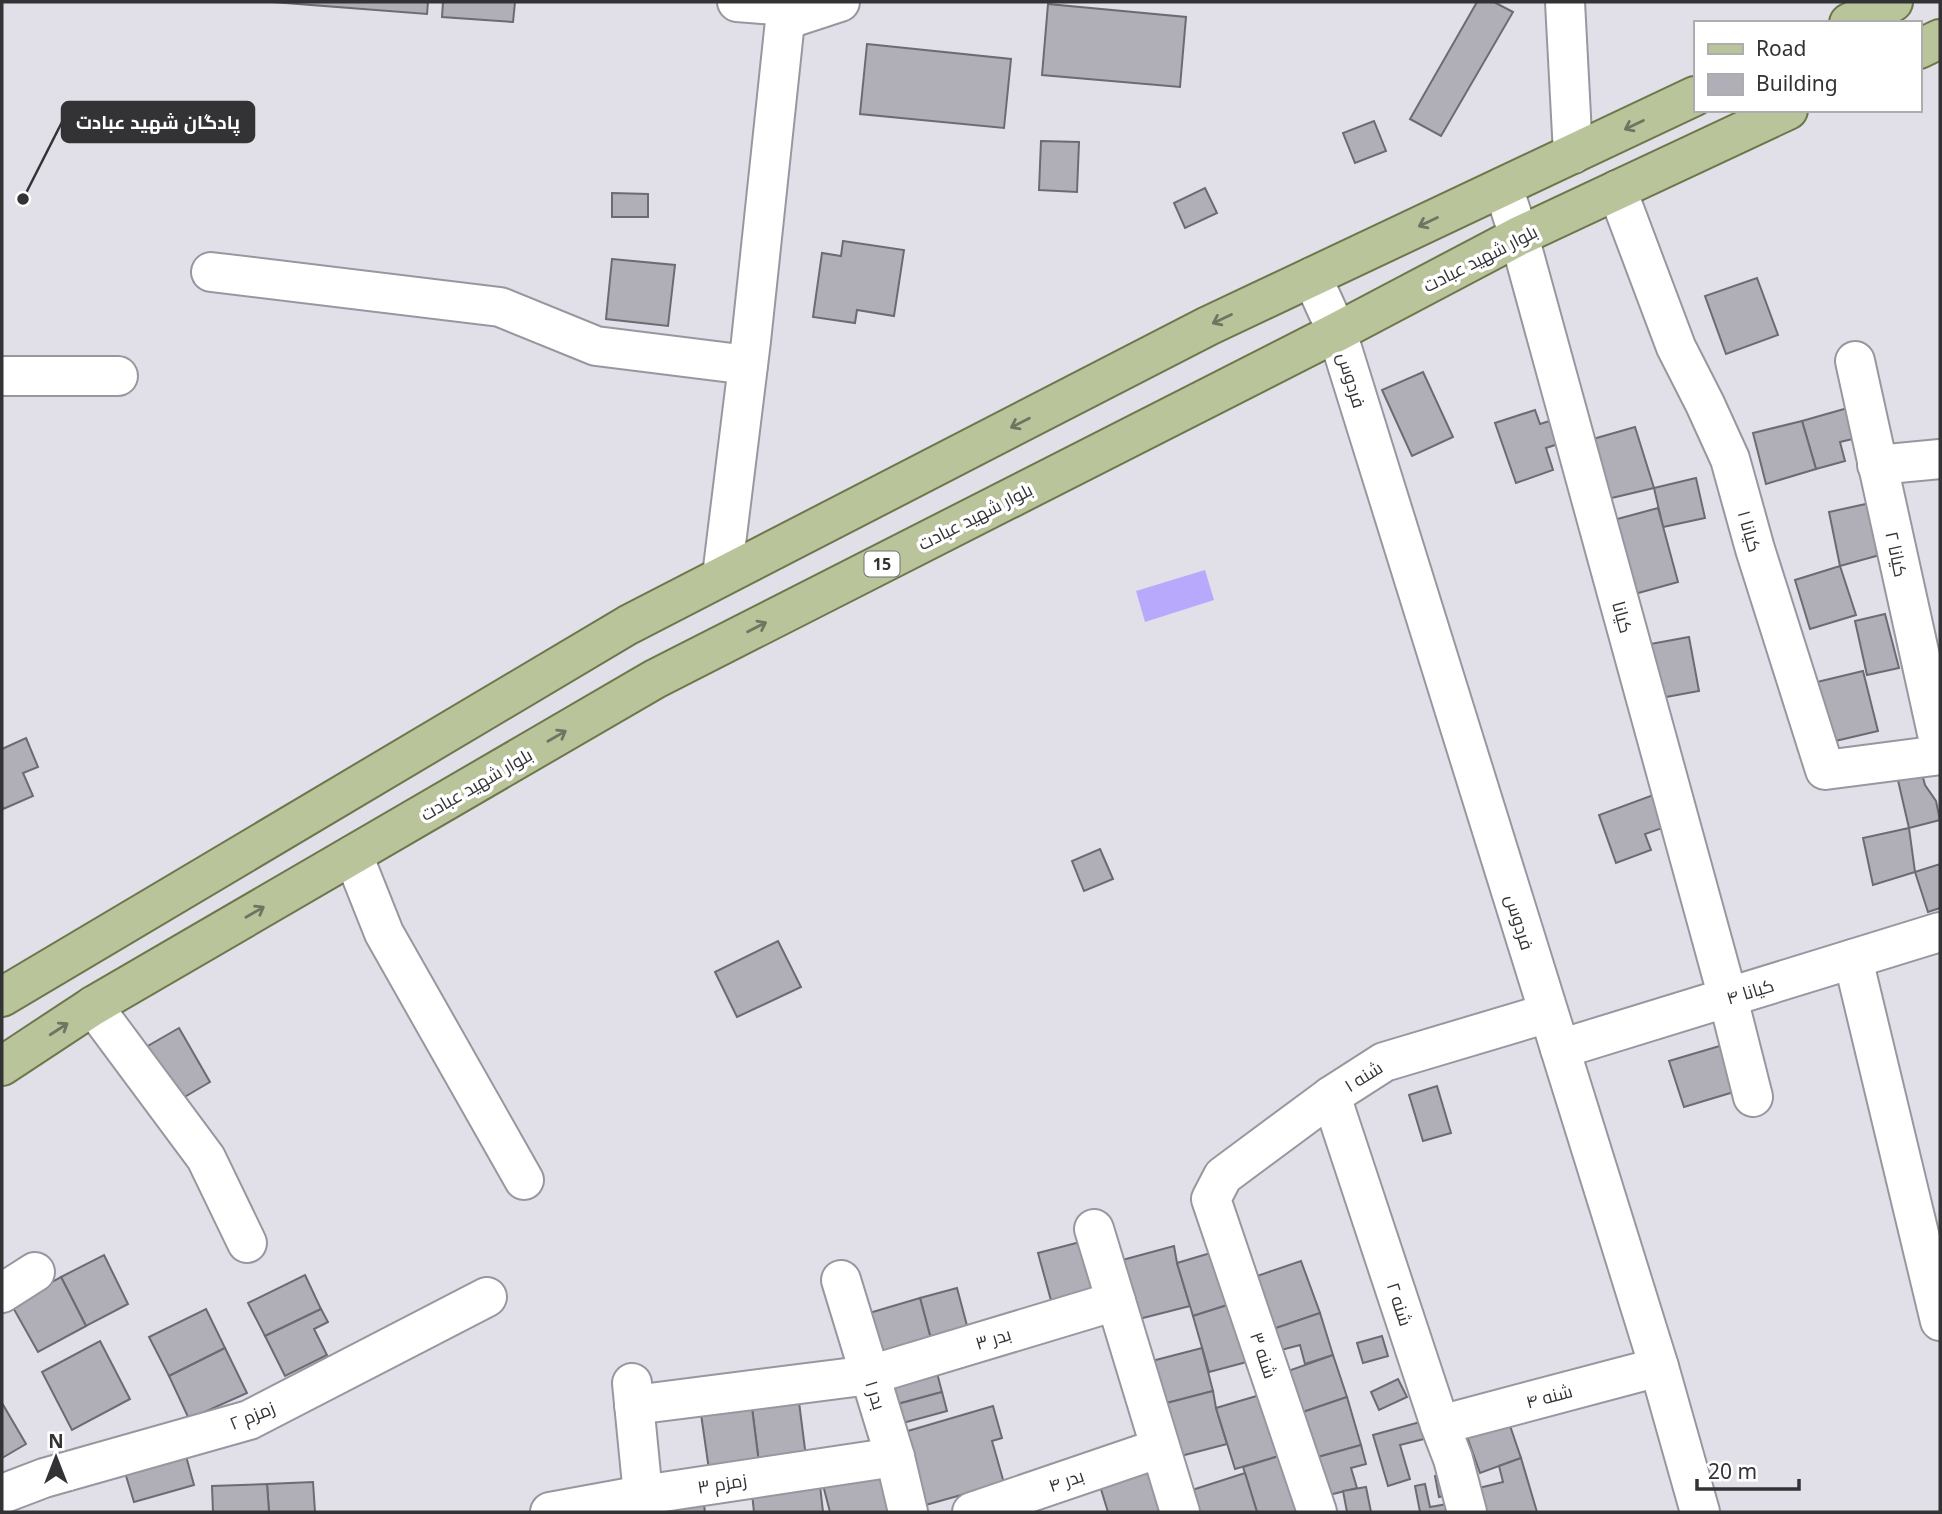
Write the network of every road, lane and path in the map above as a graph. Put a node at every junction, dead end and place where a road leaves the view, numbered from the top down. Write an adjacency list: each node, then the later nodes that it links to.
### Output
1 (737, 2): 5 (street)
2 (840, 2): 5 (street)
3 (1565, 2): 11 (street)
4 (1893, 2): 6 (main road)
5 (786, 9): 19 (street)
6 (1853, 21)
7 (1940, 39): 8 (main road)
8 (1921, 48)
9 (1694, 96): 11 (main road, one-way to 11)
10 (1784, 112): 13 (main road, بلوار شهید عبادت / 15)
11 (1573, 154): 12 (main road)
12 (1503, 187): 14 (street, کیانا); 16 (main road, one-way to 16)
13 (1617, 190): 14 (main road, بلوار شهید عبادت / 15); 29 (street, کیانا ۱)
14 (1519, 236): 17 (main road, بلوار شهید عبادت / 15); 34 (street, کیانا)
15 (211, 272): 19 (street)
16 (1312, 277): 17 (street, فردوس); 24 (main road, one-way to 24)
17 (1337, 332): 27 (main road, بلوار شهید عبادت / 15, one-way to 17); 36 (street, فردوس)
18 (1855, 361): 23 (street, کیانا ۲)
19 (748, 365): 24 (street)
20 (2, 376): 21 (street)
21 (118, 376)
22 (1940, 458): 23 (street)
23 (1877, 465): 26 (street, کیانا ۲)
24 (722, 576): 25 (main road)
25 (628, 625): 27 (main road); 33 (main road)
26 (1930, 654): 28 (street, کیانا ۲)
27 (655, 679): 30 (main road, بلوار شهید عبادت / 15, one-way to 27)
28 (1940, 747)
29 (1940, 755)
30 (353, 855): 35 (main road, بلوار شهید عبادت / 15, one-way to 30); 41 (street)
31 (1940, 932): 32 (street, کیانا ۴)
32 (1853, 959): 34 (street, کیانا ۴); 50 (street)
33 (2, 997)
34 (1728, 998): 37 (street, کیانا ۴); 40 (street, کیانا)
35 (93, 1006): 38 (main road, بلوار شهید عبادت / 15, one-way to 35); 44 (street)
36 (1548, 1013): 37 (street, فردوس); 39 (street, شنه ۱)
37 (1560, 1049): 51 (street, فردوس)
38 (2, 1066)
39 (1331, 1096): 42 (street, شنه ۱); 53 (street, شنه ۲)
40 (1753, 1097)
41 (524, 1180)
42 (1210, 1199): 62 (street, شنه ۳)
43 (1094, 1229): 49 (street)
44 (247, 1243)
45 (35, 1272): 47 (street)
46 (841, 1279): 52 (street, بدر ۱)
47 (2, 1293)
48 (487, 1297): 56 (street, زمزم ۲)
49 (1116, 1301): 52 (street, بدر ۳); 54 (street)
50 (1940, 1321)
51 (1659, 1367): 53 (street, شنه ۴); 64 (street, فردوس)
52 (870, 1375): 55 (street, بدر ۱); 57 (street, بدر ۳)
53 (1440, 1425): 63 (street, شنه ۲)
54 (1160, 1448): 60 (street, بدر ۴); 61 (street)
55 (895, 1457): 57 (street, زمزم ۳); 59 (street, بدر ۱)
56 (2, 1494)
57 (643, 1495): 58 (street, زمزم ۳)
58 (551, 1512)
59 (908, 1512)
60 (972, 1512)
61 (1180, 1512)
62 (1317, 1512)
63 (1467, 1512)
64 (1700, 1512)

